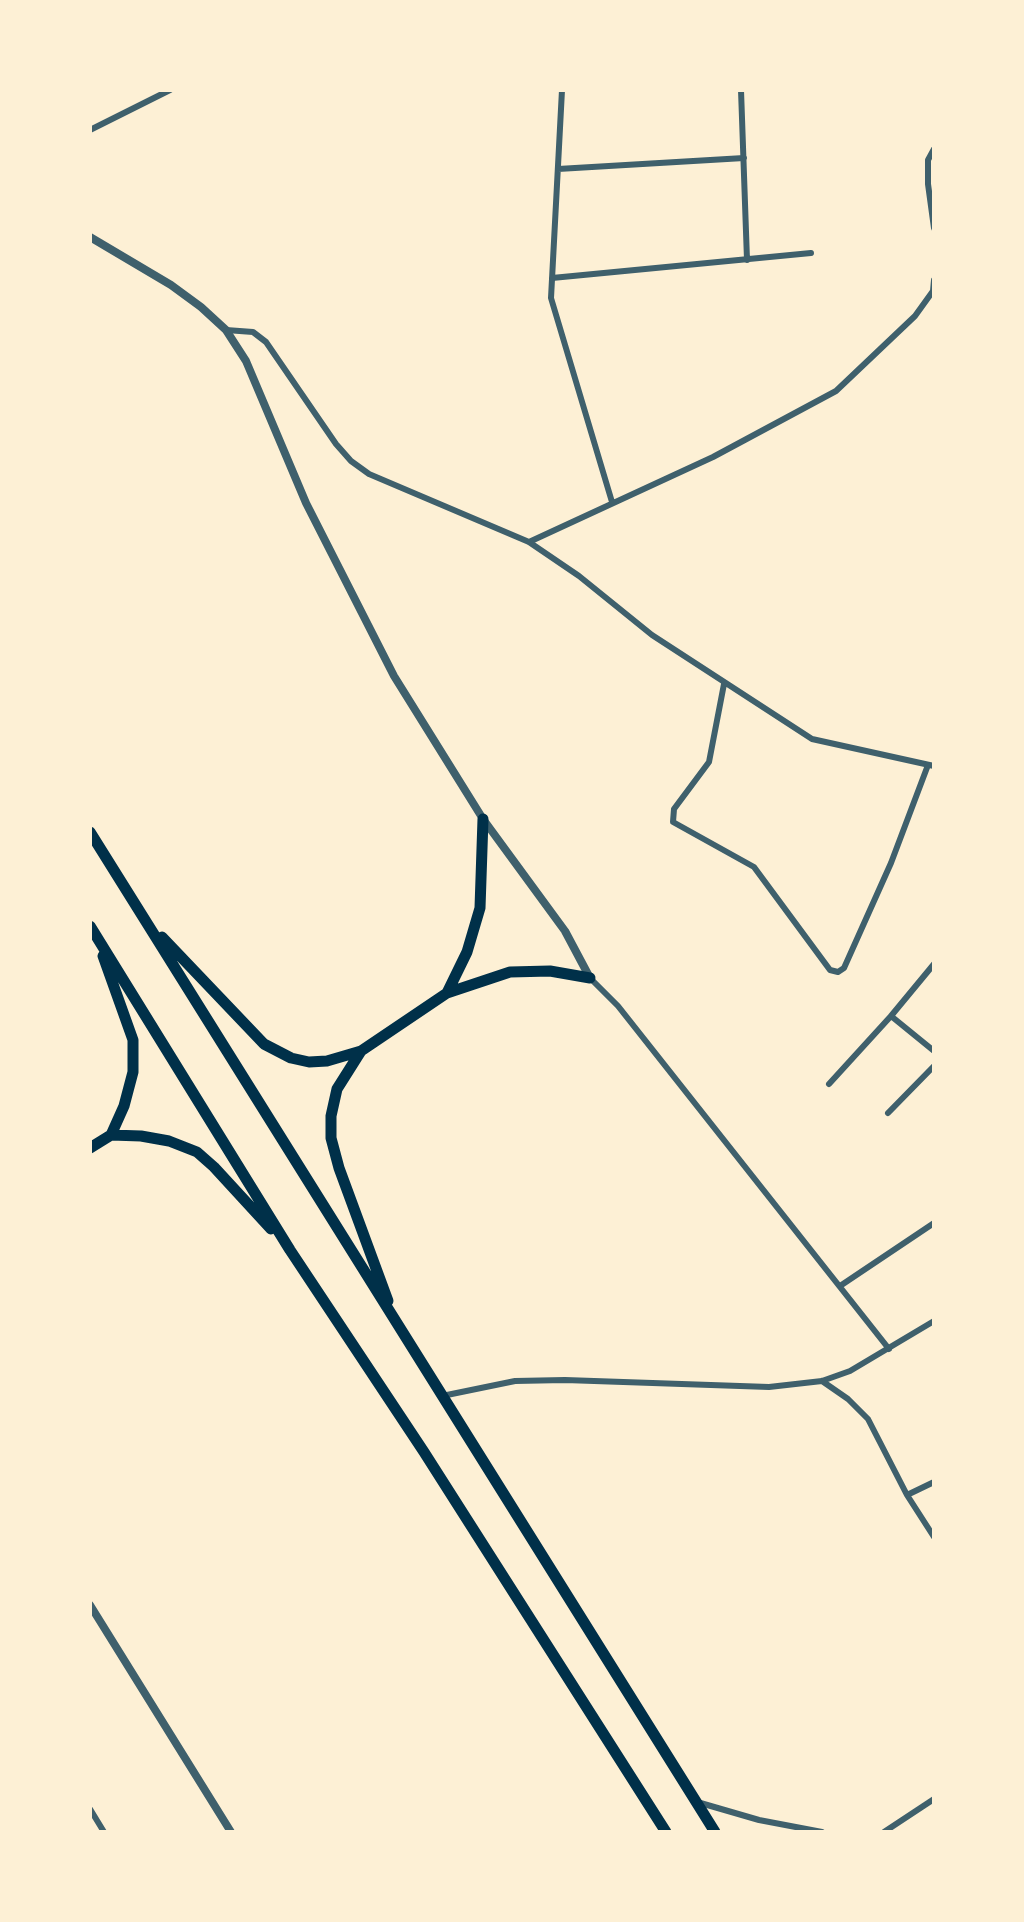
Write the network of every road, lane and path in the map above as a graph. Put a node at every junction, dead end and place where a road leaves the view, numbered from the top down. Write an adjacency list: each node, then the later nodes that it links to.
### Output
1 (170, 90): 4 (street)
2 (562, 90): 7 (street)
3 (741, 90): 6 (street)
4 (90, 130)
5 (934, 149): 8 (street)
6 (744, 158): 7 (street); 11 (street)
7 (558, 169): 12 (street)
8 (934, 228)
9 (90, 237): 15 (street)
10 (811, 253): 11 (street)
11 (747, 260): 12 (street)
12 (552, 278): 16 (street)
13 (934, 280): 14 (street)
14 (933, 291): 16 (street)
15 (226, 330): 17 (street); 20 (street)
16 (612, 502): 17 (street)
17 (529, 542): 18 (street)
18 (724, 684): 19 (street); 19 (street)
19 (931, 765)
20 (483, 819): 25 (street); 26 (highway)
21 (90, 832): 22 (highway)
22 (145, 919): 28 (highway); 38 (highway)
23 (92, 929): 33 (highway); 36 (highway)
24 (934, 964): 27 (street)
25 (590, 978): 26 (highway); 37 (street)
26 (447, 993): 28 (highway)
27 (891, 1016): 29 (street); 31 (street)
28 (361, 1051): 38 (highway)
29 (934, 1051)
30 (934, 1066): 32 (street)
31 (829, 1084)
32 (888, 1113)
33 (111, 1135): 34 (highway); 36 (highway)
34 (90, 1148)
35 (934, 1223): 37 (street)
36 (290, 1250): 52 (highway)
37 (840, 1286): 40 (street)
38 (395, 1321): 42 (highway)
39 (934, 1321): 40 (street)
40 (889, 1349): 41 (street)
41 (822, 1381): 42 (street); 44 (street)
42 (442, 1396): 48 (highway)
43 (934, 1482): 44 (street)
44 (907, 1495): 45 (street)
45 (934, 1537)
46 (90, 1605): 51 (street)
47 (934, 1799): 55 (street)
48 (697, 1802): 53 (highway); 54 (street)
49 (90, 1809): 50 (street)
50 (104, 1832)
51 (231, 1832)
52 (666, 1832)
53 (715, 1832)
54 (822, 1832)
55 (884, 1832)

